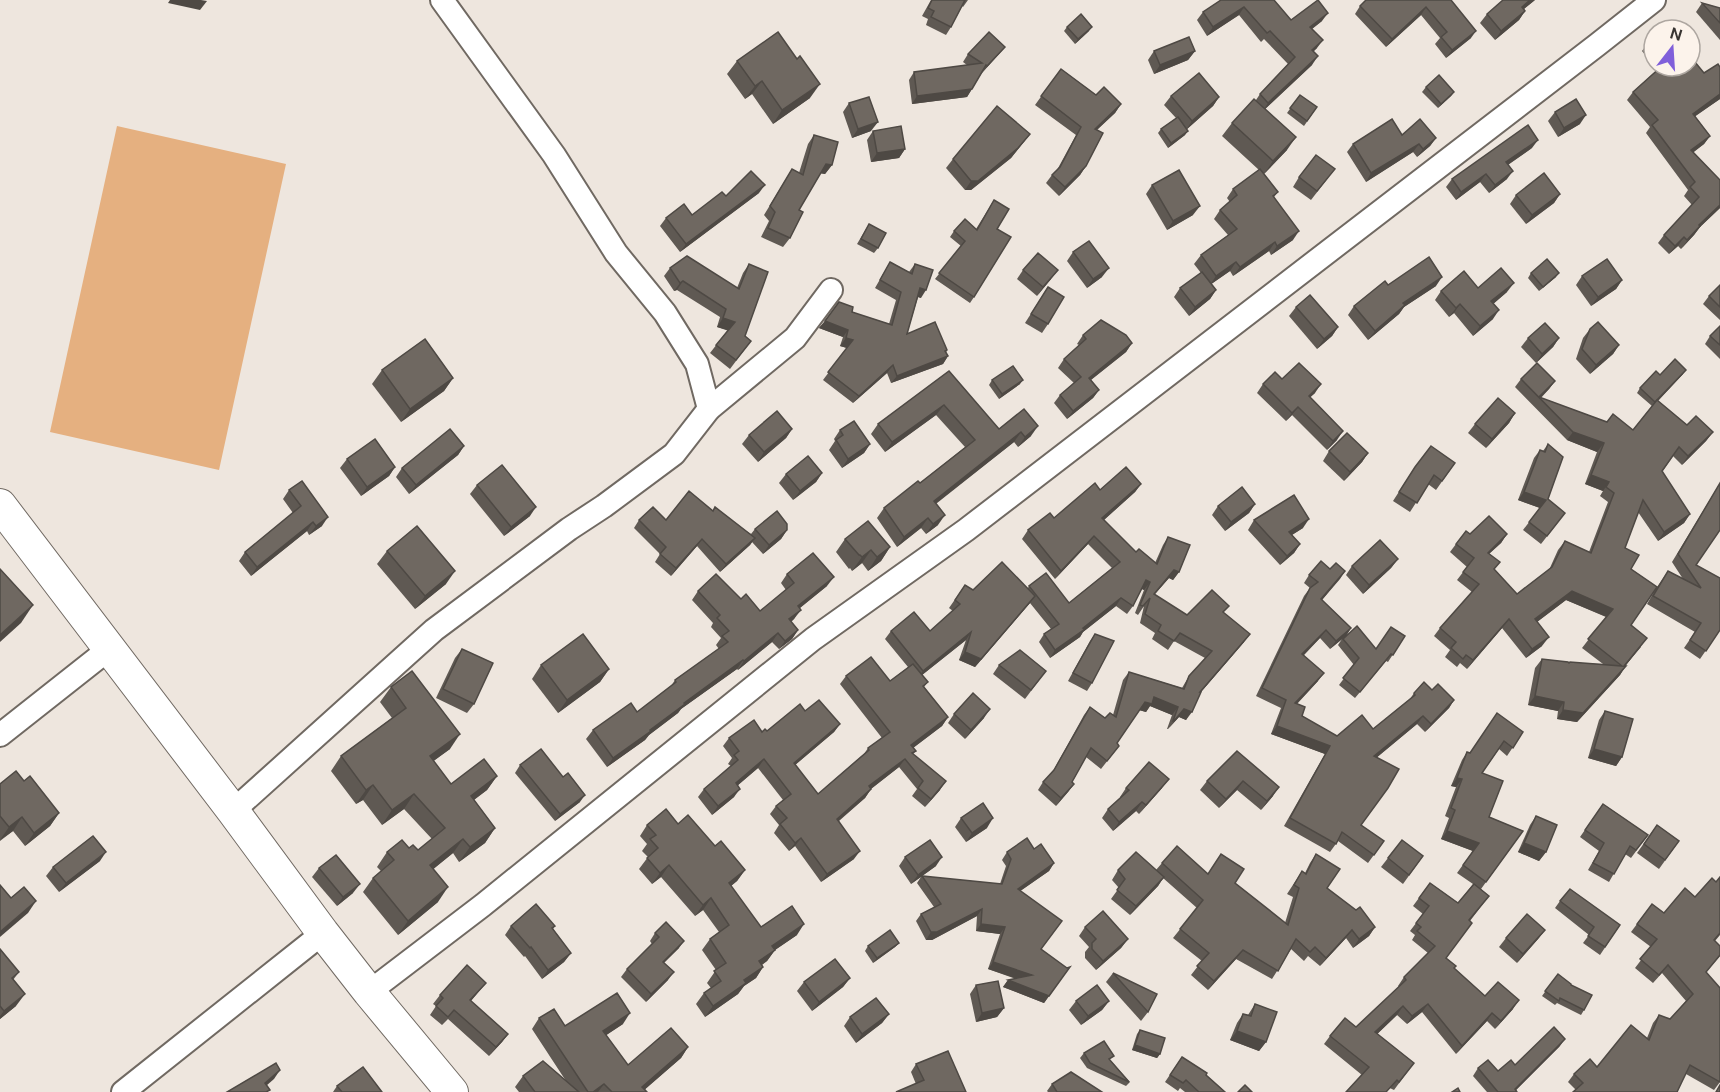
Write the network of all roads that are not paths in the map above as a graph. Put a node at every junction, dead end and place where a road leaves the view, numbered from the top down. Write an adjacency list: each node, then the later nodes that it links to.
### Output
1 (442, 0): 4 (street)
2 (1654, 0): 10 (street)
3 (831, 290): 4 (street)
4 (709, 408): 8 (street)
5 (0, 506): 6 (main road)
6 (109, 649): 7 (street); 8 (main road)
7 (0, 735)
8 (233, 811): 9 (main road)
9 (323, 933): 10 (main road); 11 (street)
10 (369, 992): 12 (main road)
11 (123, 1092)
12 (452, 1092)

